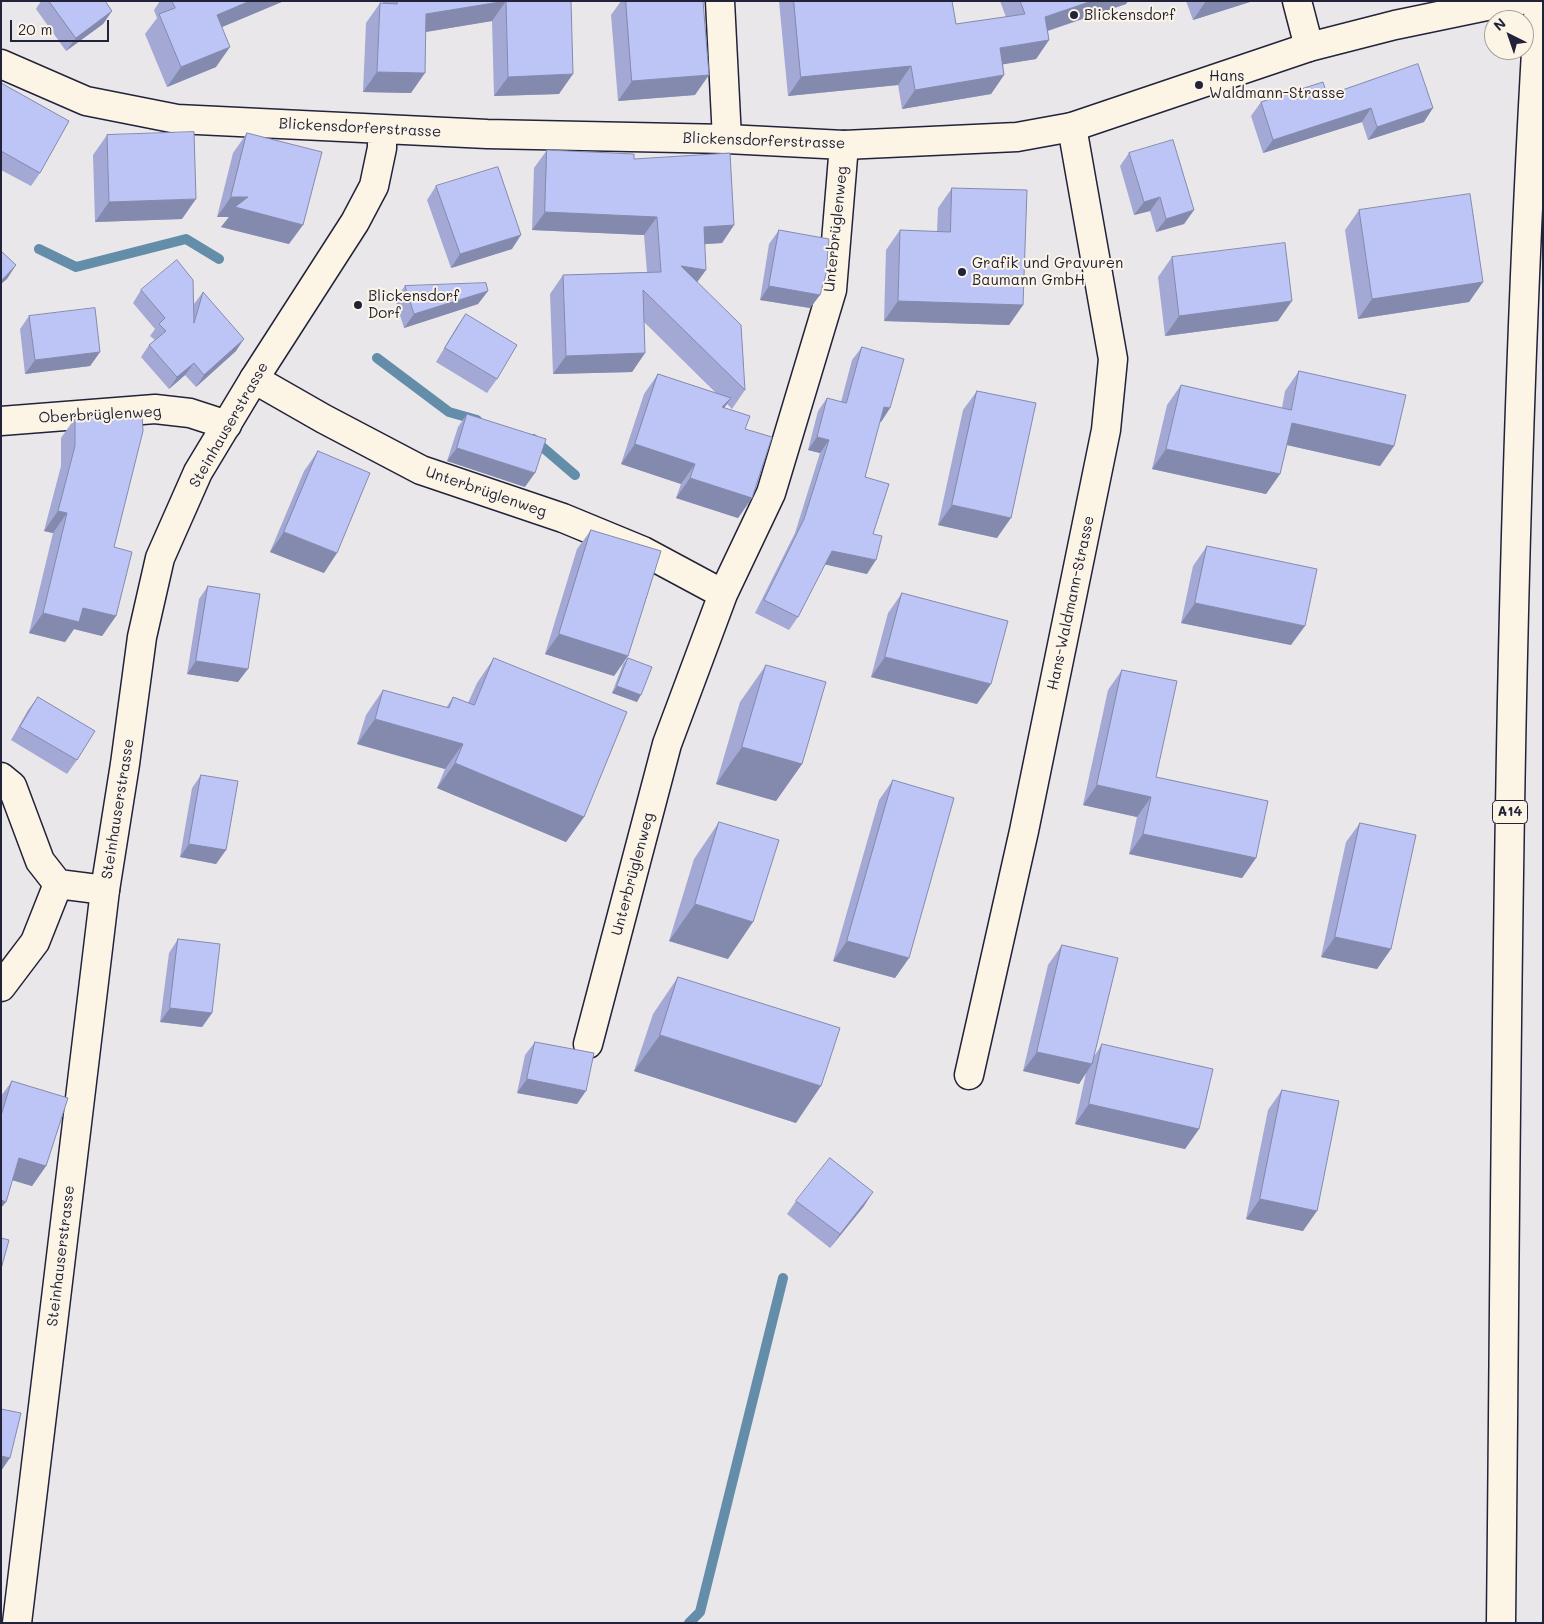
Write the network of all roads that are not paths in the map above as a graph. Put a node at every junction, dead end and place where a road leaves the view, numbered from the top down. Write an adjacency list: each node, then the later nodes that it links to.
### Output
1 (720, 1): 9 (main road)
2 (1297, 1): 5 (main road)
3 (1539, 1): 22 (main road, A14)
4 (1509, 2): 5 (main road, Blickensdorferstrasse)
5 (1309, 47): 7 (main road, Blickensdorferstrasse)
6 (1, 64): 8 (main road, Blickensdorferstrasse)
7 (1072, 127): 10 (main road, Blickensdorferstrasse); 20 (main road, Hans-Waldmann-Strasse)
8 (382, 130): 9 (main road, Blickensdorferstrasse); 11 (main road, Steinhauserstrasse)
9 (727, 138): 10 (main road, Blickensdorferstrasse)
10 (844, 145): 14 (main road, Unterbrüglenweg)
11 (254, 379): 13 (main road, Steinhauserstrasse); 14 (main road, Unterbrüglenweg)
12 (1, 422): 13 (main road, Oberbrüglenweg)
13 (227, 425): 17 (main road, Steinhauserstrasse)
14 (723, 594): 19 (main road, Unterbrüglenweg)
15 (1, 777): 16 (main road)
16 (58, 884): 17 (main road, Steinhauserstrasse); 18 (main road)
17 (105, 890): 21 (main road, Steinhauserstrasse)
18 (1, 987)
19 (588, 1044)
20 (969, 1075)
21 (17, 1623)
22 (1501, 1623)

